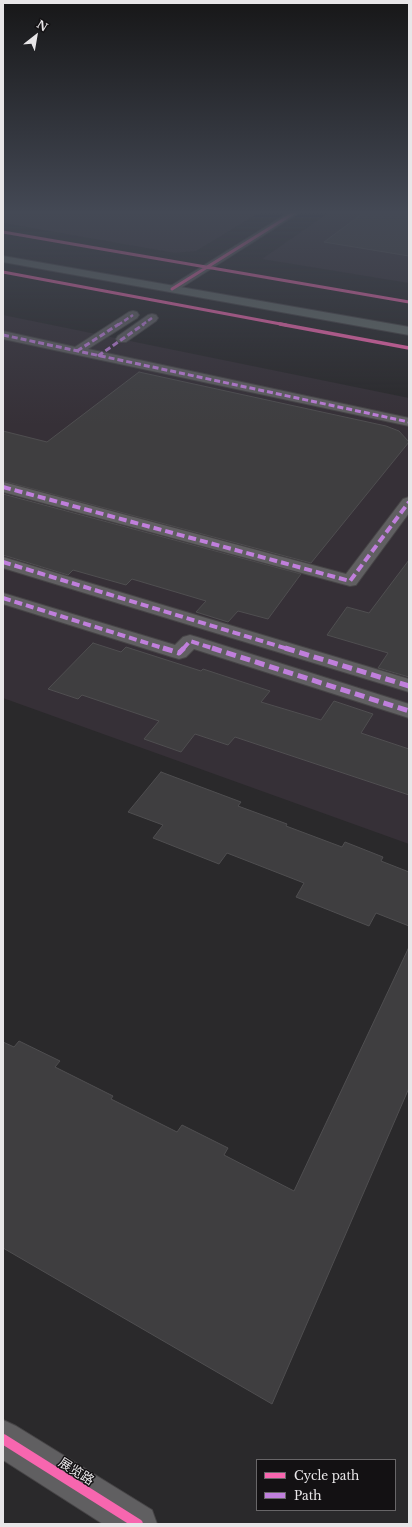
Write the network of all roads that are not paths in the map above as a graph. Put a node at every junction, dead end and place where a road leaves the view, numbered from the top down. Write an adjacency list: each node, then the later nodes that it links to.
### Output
1 (166, 282): 5 (main road)
2 (175, 282): 5 (main road)
3 (204, 282): 6 (street)
4 (212, 282): 7 (main road)
5 (171, 283): 6 (main road)
6 (190, 292): 10 (main road)
7 (289, 298)
8 (133, 314): 12 (street)
9 (152, 318): 13 (street)
10 (409, 331)
11 (3, 336): 12 (street)
12 (77, 351): 13 (street)
13 (98, 356): 14 (street)
14 (409, 422)
15 (3, 487): 16 (street)
16 (409, 502)
17 (3, 562): 19 (street)
18 (3, 598): 20 (street)
19 (409, 686)
20 (409, 710)
21 (3, 1439): 22 (street, 展览路)
22 (138, 1524)

